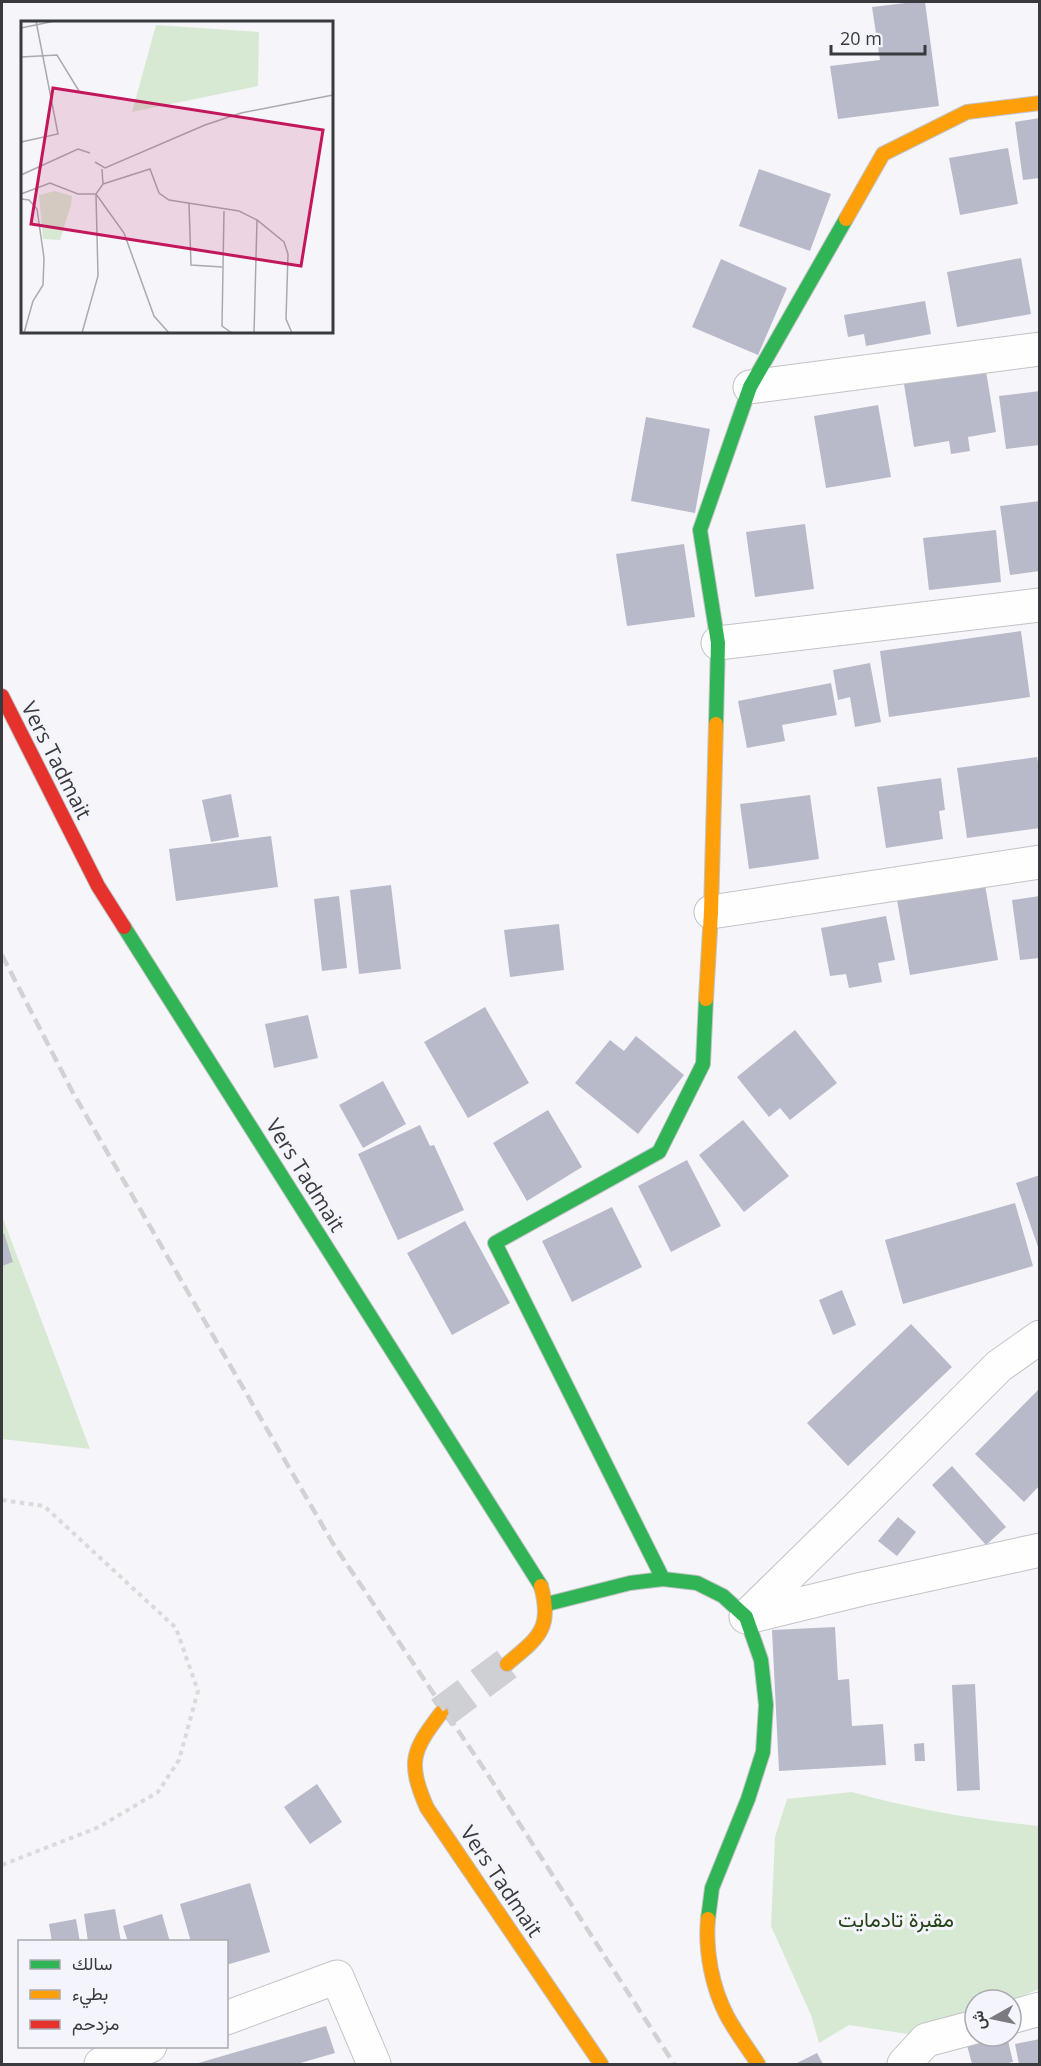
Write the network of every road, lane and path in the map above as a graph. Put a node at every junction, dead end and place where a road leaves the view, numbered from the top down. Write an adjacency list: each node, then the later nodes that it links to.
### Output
1 (1040, 103): 3 (main road)
2 (1040, 348): 3 (street)
3 (750, 387): 5 (main road)
4 (1040, 605): 5 (street)
5 (718, 643): 8 (main road)
6 (2, 696): 13 (main road, Vers Tadmait)
7 (1040, 862): 8 (street)
8 (711, 912): 12 (main road)
9 (1040, 1337): 14 (street)
10 (2, 1500): 17 (path)
11 (1040, 1550): 14 (street)
12 (663, 1579): 13 (main road); 14 (main road)
13 (547, 1604): 15 (main road)
14 (746, 1617): 26 (main road)
15 (507, 1664)
16 (441, 1713): 25 (main road, Vers Tadmait)
17 (2, 1865)
18 (1040, 2009): 19 (street)
19 (1023, 2014)
20 (228, 2017): 24 (street)
21 (963, 2030): 27 (street)
22 (145, 2048): 23 (street)
23 (101, 2064)
24 (374, 2064)
25 (601, 2064)
26 (758, 2064)
27 (904, 2064)

